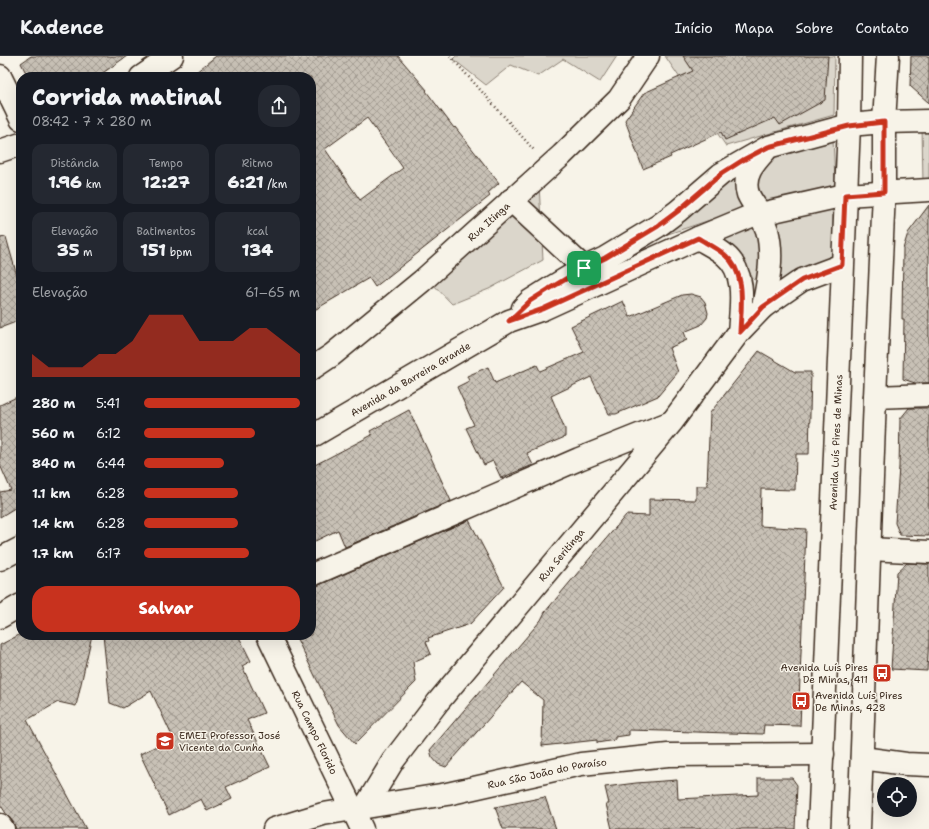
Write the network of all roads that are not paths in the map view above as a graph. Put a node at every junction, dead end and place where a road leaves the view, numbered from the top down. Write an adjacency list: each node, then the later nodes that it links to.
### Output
1 (172, 56): 5 (main road)
2 (648, 56): 17 (main road, Rua Itinga)
3 (850, 56): 10 (main road, Avenida Luís Pires de Minas)
4 (888, 56): 9 (main road)
5 (148, 72)
6 (0, 76): 7 (main road)
7 (16, 109)
8 (929, 121): 9 (main road, Avenida da Barreira Grande)
9 (884, 122): 10 (main road, Avenida da Barreira Grande); 15 (main road)
10 (849, 126): 12 (main road, Avenida da Barreira Grande); 16 (main road, Avenida Luís Pires de Minas)
11 (16, 146): 13 (main road)
12 (768, 147): 18 (main road); 21 (main road, Avenida da Barreira Grande)
13 (0, 151)
14 (929, 190): 15 (main road, Avenida da Barreira Grande)
15 (884, 192): 16 (main road, Avenida da Barreira Grande); 27 (main road)
16 (845, 195): 18 (main road, Avenida da Barreira Grande); 20 (main road, Avenida Luís Pires de Minas)
17 (511, 200): 21 (main road); 25 (main road, Rua Itinga)
18 (760, 213): 19 (main road, Avenida da Barreira Grande); 22 (main road)
19 (698, 238): 23 (main road, Avenida da Barreira Grande); 24 (main road)
20 (842, 265): 22 (main road, Rua Seritinga); 38 (main road, Avenida Luís Pires de Minas)
21 (584, 268): 23 (main road, Avenida da Barreira Grande)
22 (763, 307): 24 (main road, Rua Seritinga)
23 (509, 321): 29 (main road, Avenida da Barreira Grande)
24 (740, 332): 28 (main road, Rua Seritinga)
25 (316, 366)
26 (929, 395): 27 (main road)
27 (874, 397): 30 (main road)
28 (672, 422): 34 (main road); 41 (main road, Rua Seritinga)
29 (316, 434)
30 (869, 549): 32 (main road); 39 (main road)
31 (16, 551): 33 (main road)
32 (929, 552)
33 (0, 559)
34 (316, 573)
35 (16, 608): 36 (main road)
36 (0, 617)
37 (271, 640): 41 (main road, Rua Campo Florido)
38 (823, 754): 41 (main road, Rua São João do Paraíso); 46 (main road, Avenida Luís Pires de Minas)
39 (862, 758): 40 (main road); 47 (main road)
40 (929, 766)
41 (359, 808): 44 (main road, Rua São João do Paraíso); 45 (main road, Rua Campo Florido)
42 (0, 825): 43 (main road)
43 (3, 829)
44 (274, 829)
45 (362, 829)
46 (820, 829)
47 (859, 829)

